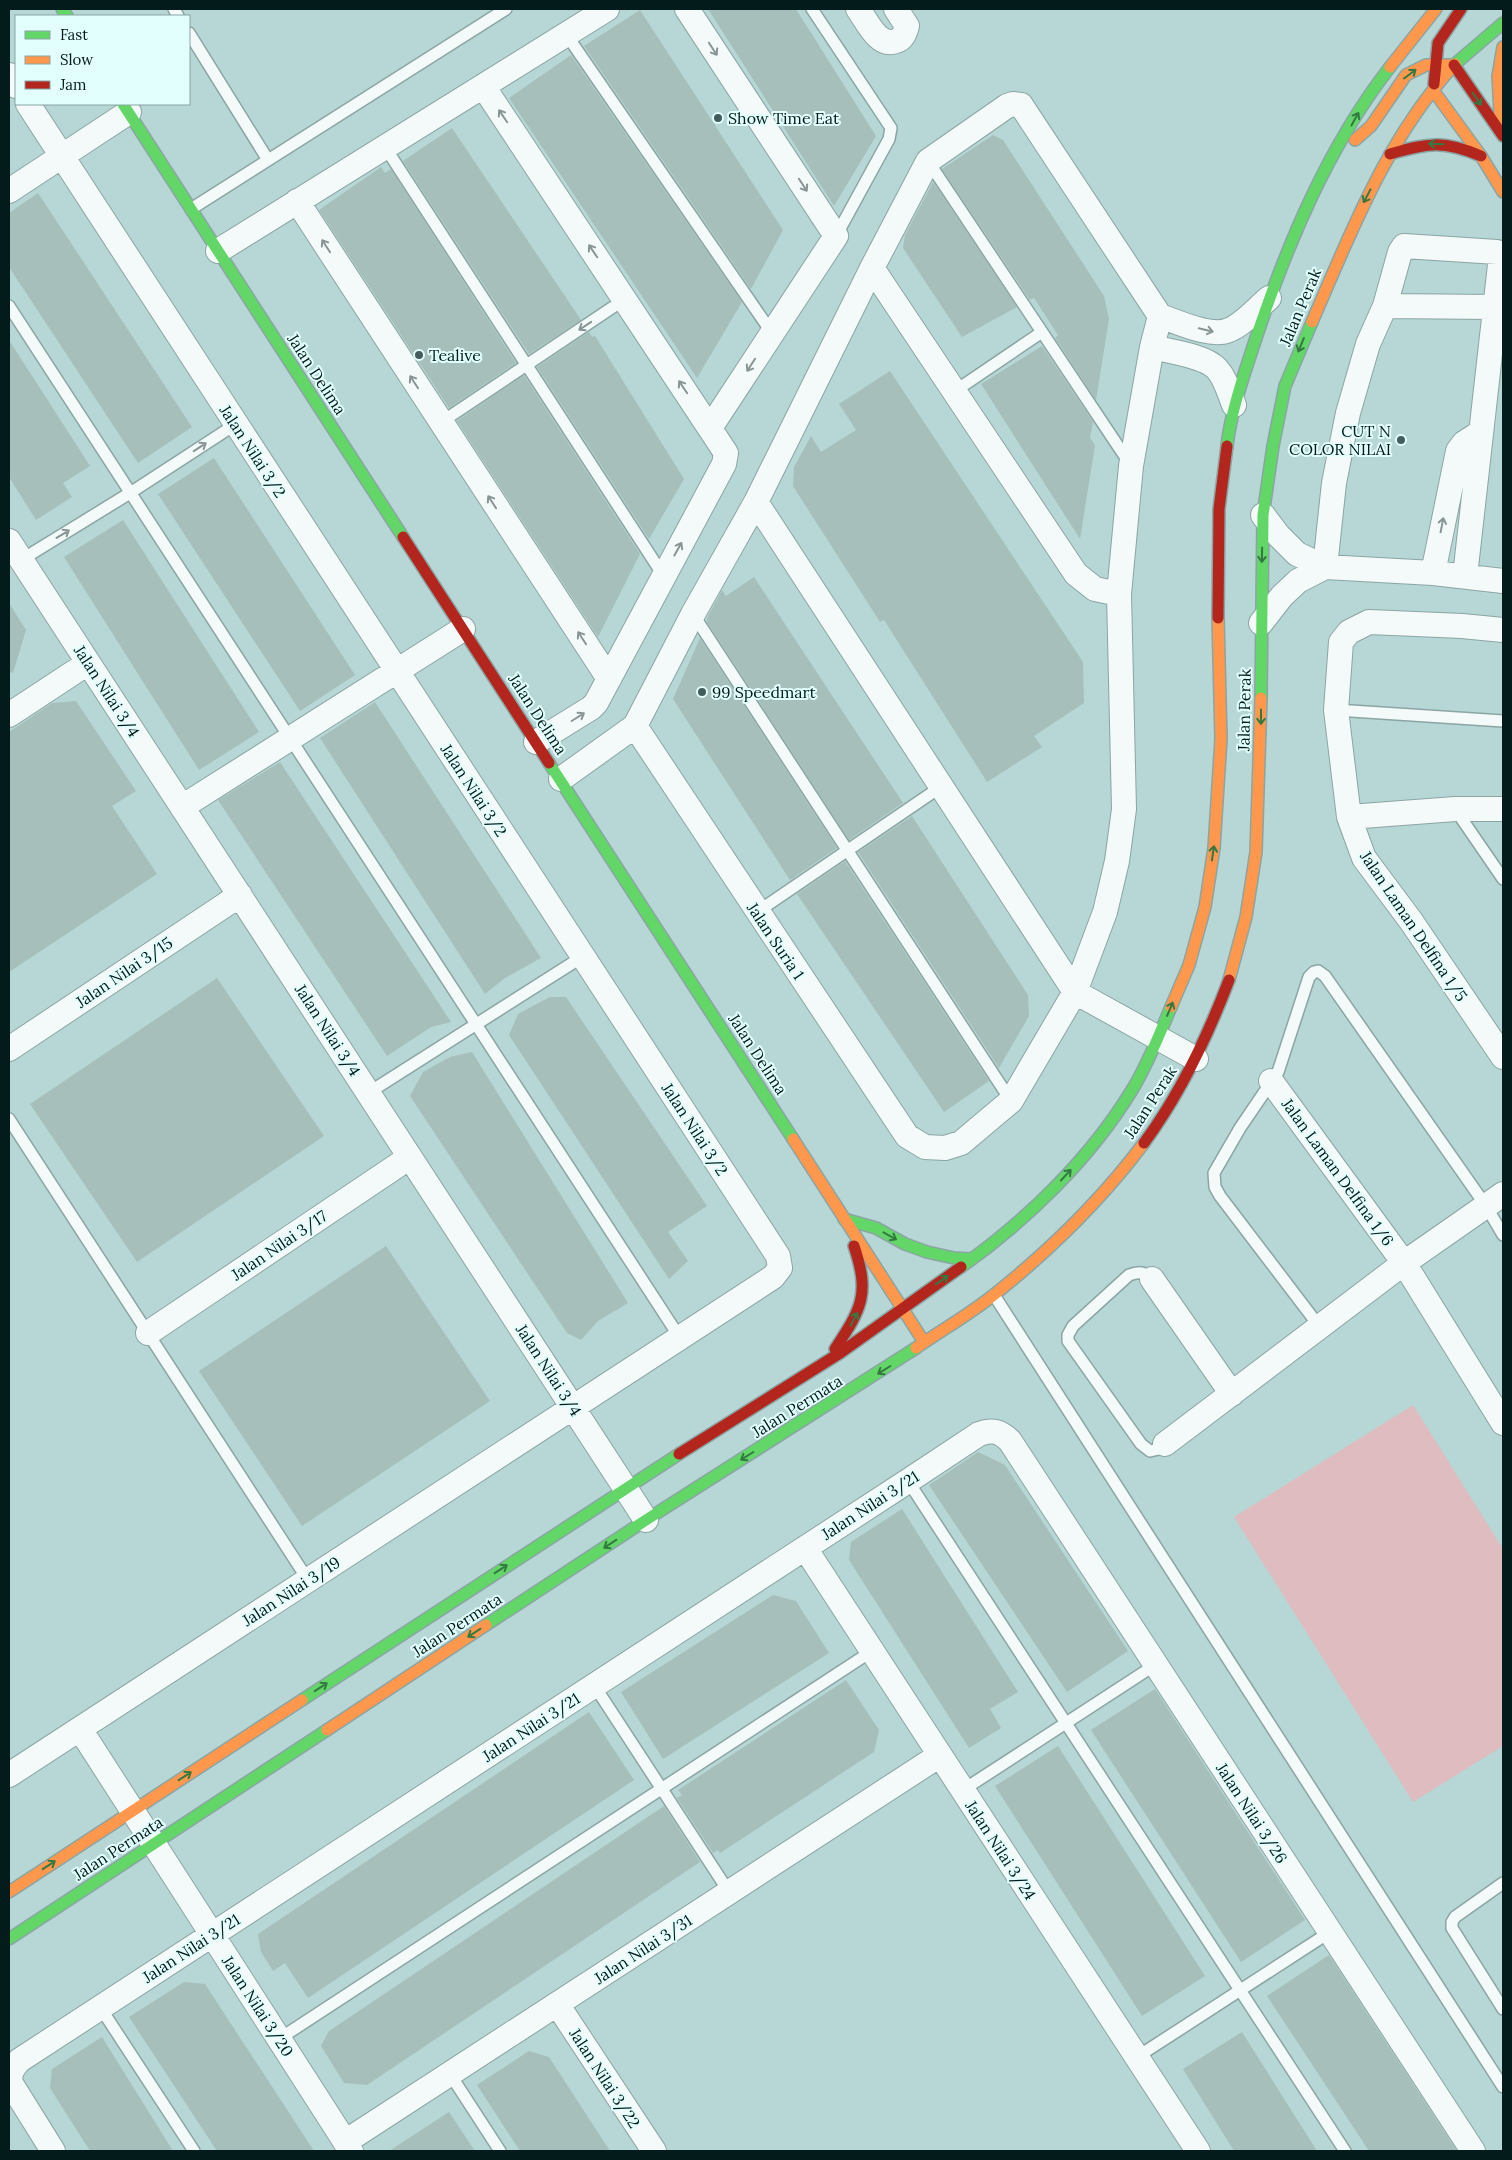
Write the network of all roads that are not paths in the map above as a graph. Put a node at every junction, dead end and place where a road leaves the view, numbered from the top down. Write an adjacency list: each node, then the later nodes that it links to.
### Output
1 (506, 9): 24 (lane)
2 (607, 9): 10 (street)
3 (686, 9): 31 (street, one-way to 31)
4 (812, 9): 31 (lane)
5 (858, 9): 6 (street)
6 (896, 9)
7 (1436, 9): 26 (main road, Jalan Perak, one-way to 7)
8 (1461, 9): 13 (main road)
9 (1503, 22): 14 (main road, Jalan Perak)
10 (566, 34): 15 (street); 41 (lane)
11 (190, 35): 24 (lane)
12 (1503, 47): 19 (main road)
13 (1436, 65): 14 (main road); 16 (main road); 26 (main road, one-way to 13)
14 (1454, 65): 16 (main road, Jalan Perak); 19 (main road, one-way to 19)
15 (483, 86): 20 (street); 35 (street, one-way to 15)
16 (1433, 90): 21 (main road, Jalan Perak); 23 (main road)
17 (29, 105): 22 (street, Jalan Nilai 3/2)
18 (126, 108): 22 (street); 30 (main road, Jalan Delima)
19 (1502, 134)
20 (385, 147): 29 (street); 43 (lane)
21 (1390, 154): 23 (main road, one-way to 21); 53 (main road, Jalan Perak, one-way to 53)
22 (62, 156): 27 (street); 47 (street, Jalan Nilai 3/2)
23 (1481, 156): 28 (main road)
24 (268, 160): 30 (lane)
25 (928, 161): 33 (street); 39 (street); 40 (lane)
26 (1331, 161): 34 (main road, Jalan Perak)
27 (9, 191)
28 (1503, 192)
29 (296, 201): 32 (street); 46 (street, one-way to 29)
30 (191, 209): 32 (main road, Jalan Delima)
31 (836, 236): 41 (street)
32 (218, 250): 63 (main road, Jalan Delima)
33 (872, 268): 44 (street); 52 (street)
34 (1269, 298): 39 (street, one-way to 34); 45 (main road, Jalan Perak)
35 (625, 299): 43 (lane, one-way to 43); 48 (street, one-way to 35)
36 (9, 306): 51 (lane)
37 (1385, 306): 38 (street); 38 (street); 55 (street)
38 (1495, 307): 49 (street)
39 (1160, 316): 42 (street)
40 (1042, 332): 44 (lane); 50 (lane)
41 (772, 333): 48 (street, one-way to 48)
42 (1152, 347): 45 (street); 50 (street)
43 (526, 366): 46 (lane); 57 (lane)
44 (955, 392): 60 (street)
45 (1234, 404): 87 (main road, Jalan Perak, one-way to 45)
46 (440, 423): 67 (street, one-way to 46)
47 (236, 424): 51 (lane, one-way to 47); 66 (street, Jalan Nilai 3/2)
48 (710, 428): 57 (street, one-way to 48)
49 (1481, 432): 56 (street, one-way to 49); 58 (street)
50 (1131, 466): 60 (street)
51 (130, 493): 54 (lane, one-way to 51); 72 (lane)
52 (756, 502): 61 (street); 75 (street)
53 (1263, 515): 55 (street); 62 (main road, Jalan Perak, one-way to 62)
54 (15, 550): 65 (street, Jalan Nilai 3/4)
55 (1325, 567): 56 (street); 62 (street)
56 (1433, 573): 58 (street)
57 (663, 575): 67 (street)
58 (1465, 576): 59 (street)
59 (1503, 581)
60 (1119, 594): 85 (street)
61 (693, 614): 71 (street); 80 (lane)
62 (1261, 623): 90 (main road, Jalan Perak, one-way to 90)
63 (463, 629): 66 (street); 73 (main road, Jalan Delima)
64 (1503, 630): 68 (street, Jalan Laman Delfina 1/5)
65 (88, 663): 69 (street); 76 (street, Jalan Nilai 3/4)
66 (397, 671): 72 (street); 84 (street, Jalan Nilai 3/2)
67 (609, 679): 73 (street, one-way to 67)
68 (1336, 710): 70 (lane); 79 (street, Jalan Laman Delfina 1/5)
69 (9, 715)
70 (1503, 721)
71 (635, 726): 74 (street); 83 (street, Jalan Suria 1)
72 (290, 738): 76 (street); 86 (lane)
73 (536, 742): 74 (main road, Jalan Delima)
74 (562, 779): 97 (main road, Jalan Delima)
75 (942, 786): 80 (lane); 85 (street)
76 (182, 807): 82 (street, Jalan Nilai 3/4)
77 (1455, 809): 78 (street); 79 (street); 81 (lane)
78 (1503, 810)
79 (1349, 817): 89 (street, Jalan Laman Delfina 1/5)
80 (846, 850): 83 (lane); 93 (lane)
81 (1503, 880)
82 (240, 895): 88 (street, Jalan Nilai 3/15); 92 (street, Jalan Nilai 3/4)
83 (757, 912): 93 (street, Jalan Suria 1)
84 (582, 956): 86 (lane); 106 (street, Jalan Nilai 3/2)
85 (1075, 992): 87 (street); 93 (street)
86 (476, 1025): 92 (lane); 106 (lane)
87 (1158, 1038): 90 (street); 99 (main road, Jalan Perak, one-way to 87)
88 (9, 1050)
89 (1503, 1056)
90 (1196, 1059): 102 (main road, Jalan Perak)
91 (1271, 1081): 96 (lane); 100 (street, Jalan Laman Delfina 1/6); 104 (lane)
92 (368, 1093): 95 (street, Jalan Nilai 3/4)
93 (1011, 1101)
94 (9, 1120): 105 (lane)
95 (410, 1157): 105 (street, Jalan Nilai 3/17); 110 (street, Jalan Nilai 3/4)
96 (1495, 1200): 98 (lane); 100 (street)
97 (844, 1219): 99 (main road, one-way to 99); 103 (main road, Jalan Delima); 108 (main road, one-way to 97)
98 (1503, 1235)
99 (972, 1259): 103 (main road, Jalan Perak, one-way to 99)
100 (1404, 1262): 104 (street); 111 (street, Jalan Laman Delfina 1/6)
101 (1152, 1279): 109 (street); 112 (lane)
102 (994, 1295): 107 (main road, Jalan Perak); 143 (lane)
103 (903, 1308): 107 (main road, Jalan Delima); 108 (main road, Jalan Permata)
104 (1318, 1326): 109 (street)
105 (148, 1333): 118 (lane)
106 (680, 1338): 110 (street, Jalan Nilai 3/2)
107 (924, 1342): 116 (main road, Jalan Permata, one-way to 116)
108 (828, 1360): 115 (main road, Jalan Permata)
109 (1232, 1394): 112 (street)
110 (573, 1407): 115 (street, Jalan Nilai 3/4); 118 (street, Jalan Nilai 3/19)
111 (1503, 1423)
112 (1165, 1444)
113 (1032, 1475): 114 (street, Jalan Nilai 3/21); 120 (street, Jalan Nilai 3/26)
114 (908, 1481): 117 (street, Jalan Nilai 3/21); 122 (lane)
115 (626, 1488): 116 (street, Jalan Nilai 3/4); 128 (main road, Jalan Permata, one-way to 115)
116 (646, 1520): 129 (main road, Jalan Permata, one-way to 129)
117 (805, 1548): 119 (street, Jalan Nilai 3/24); 121 (street, Jalan Nilai 3/21)
118 (308, 1580): 123 (street, Jalan Nilai 3/19)
119 (872, 1651): 124 (street, Jalan Nilai 3/24); 126 (lane)
120 (1155, 1665): 122 (lane); 133 (street, Jalan Nilai 3/26)
121 (594, 1685): 126 (lane); 134 (street, Jalan Nilai 3/21)
122 (1066, 1723): 127 (lane); 136 (lane)
123 (80, 1729): 125 (street, Jalan Nilai 3/19); 128 (street, Jalan Nilai 3/20)
124 (940, 1755): 127 (street, Jalan Nilai 3/24); 132 (street, Jalan Nilai 3/31)
125 (9, 1775)
126 (662, 1789): 132 (lane); 140 (lane)
127 (963, 1790): 141 (street, Jalan Nilai 3/24)
128 (132, 1810): 129 (street, Jalan Nilai 3/20); 131 (main road, Jalan Permata, one-way to 128)
129 (154, 1844): 134 (street, Jalan Nilai 3/20); 135 (main road, Jalan Permata)
130 (1503, 1883): 139 (lane)
131 (9, 1892)
132 (729, 1892): 137 (street, Jalan Nilai 3/31)
133 (1330, 1932): 136 (lane); 151 (street, Jalan Nilai 3/26)
134 (212, 1935): 138 (street, Jalan Nilai 3/21); 140 (street, Jalan Nilai 3/20)
135 (9, 1939)
136 (1240, 1990): 141 (lane); 150 (lane)
137 (557, 2004): 142 (street, Jalan Nilai 3/31); 148 (street, Jalan Nilai 3/22)
138 (100, 2007): 145 (street, Jalan Nilai 3/21); 146 (lane)
139 (1503, 2009)
140 (279, 2038): 144 (street, Jalan Nilai 3/20)
141 (1137, 2057): 149 (street, Jalan Nilai 3/24)
142 (450, 2074): 144 (street, Jalan Nilai 3/31); 147 (lane)
143 (1503, 2087)
144 (348, 2147)
145 (54, 2151)
146 (194, 2151)
147 (500, 2151)
148 (654, 2151)
149 (1198, 2151)
150 (1345, 2151)
151 (1472, 2151)

